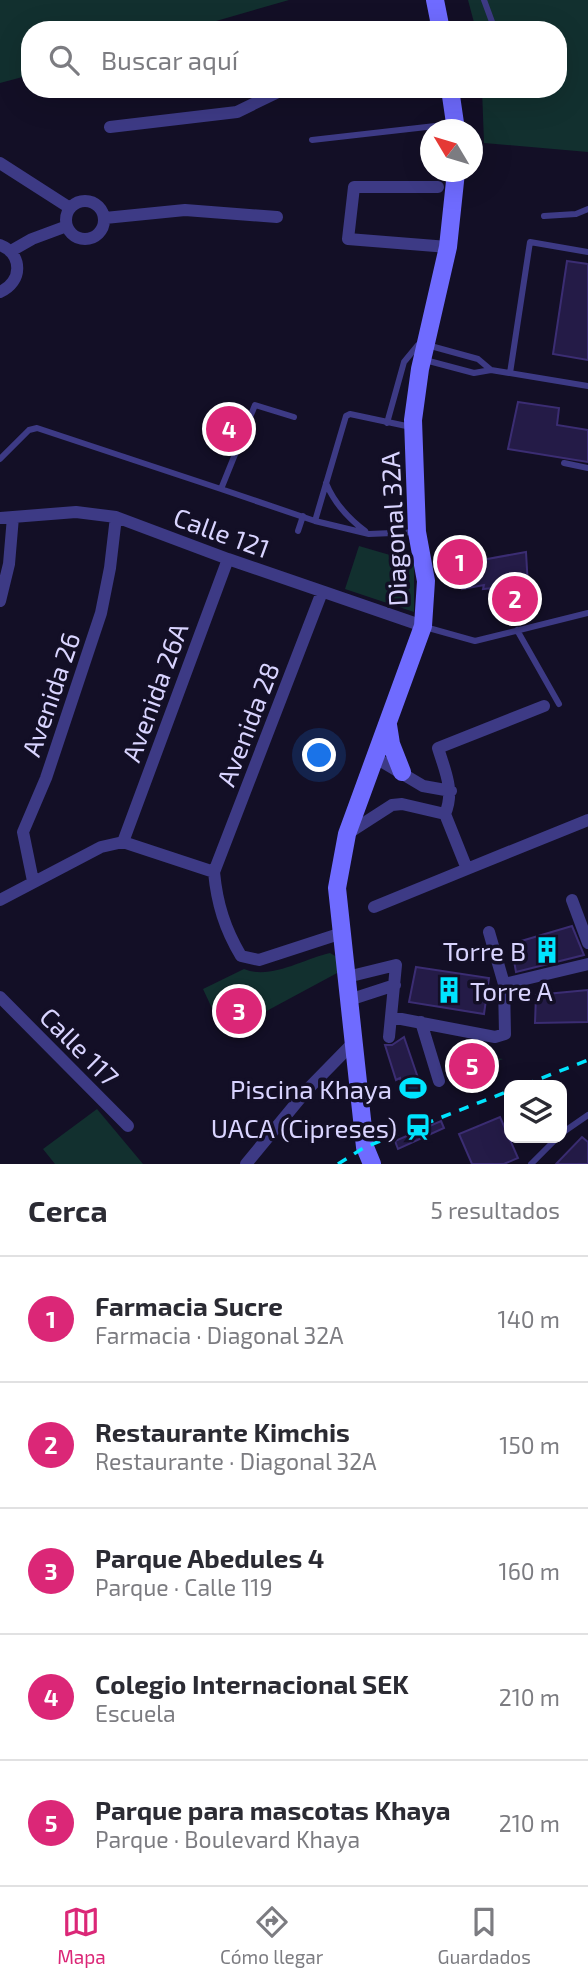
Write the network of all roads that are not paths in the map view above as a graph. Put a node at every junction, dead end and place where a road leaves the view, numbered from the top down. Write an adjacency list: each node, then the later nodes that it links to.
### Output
1 (435, 0): 3 (street)
2 (484, 0): 4 (lane)
3 (439, 21)
4 (492, 21)
5 (266, 98): 8 (street)
6 (451, 98): 7 (street)
7 (454, 119)
8 (110, 127)
9 (420, 130): 10 (lane)
10 (312, 140)
11 (0, 163): 14 (street)
12 (455, 182): 20 (street, Diagonal 32A)
13 (438, 187): 20 (street)
14 (71, 208): 18 (street); 19 (street)
15 (588, 209): 16 (lane)
16 (544, 216)
17 (277, 217): 18 (street)
18 (105, 218): 19 (street)
19 (67, 226): 21 (street)
20 (448, 247): 24 (street, Diagonal 32A)
21 (6, 248): 23 (street)
22 (588, 252): 26 (lane)
23 (0, 292)
24 (425, 352): 25 (lane); 25 (lane); 29 (lane); 30 (street, Diagonal 32A)
25 (491, 370): 26 (lane)
26 (510, 373): 27 (lane)
27 (588, 386)
28 (294, 418): 35 (lane)
29 (387, 423): 30 (lane); 34 (lane)
30 (414, 428): 41 (street, Diagonal 32A)
31 (0, 459): 35 (lane)
32 (564, 463): 33 (lane)
33 (588, 468)
34 (326, 482): 39 (lane); 42 (lane)
35 (221, 489): 36 (lane)
36 (303, 516): 39 (lane); 40 (lane)
37 (116, 517): 38 (street, Calle 121); 43 (street, Calle 121); 61 (street, Avenida 26)
38 (7, 518): 45 (street)
39 (315, 521): 42 (lane)
40 (298, 531)
41 (417, 531): 42 (lane); 47 (street, Diagonal 32A)
42 (369, 534)
43 (228, 559): 44 (street, Calle 121); 58 (street, Avenida 26A)
44 (322, 592): 47 (street, Calle 121); 60 (street, Avenida 28)
45 (0, 601)
46 (588, 613): 48 (lane)
47 (423, 626): 48 (lane); 51 (street, Diagonal 32A)
48 (517, 630): 49 (lane)
49 (559, 704)
50 (544, 706): 54 (street)
51 (388, 725): 52 (street, Diagonal 32A); 53 (street)
52 (376, 758): 53 (street); 57 (street, Diagonal 32A)
53 (402, 772): 54 (street)
54 (451, 791): 55 (street)
55 (445, 814): 57 (street); 59 (street)
56 (588, 820): 59 (street)
57 (347, 834): 66 (street, Diagonal 32A)
58 (122, 842): 60 (street); 61 (street)
59 (467, 869): 64 (street)
60 (214, 873): 66 (street)
61 (33, 881): 62 (street)
62 (0, 900)
63 (572, 900): 67 (street)
64 (374, 908)
65 (489, 932): 70 (street)
66 (342, 933): 69 (street, Diagonal 32A)
67 (588, 943)
68 (588, 964): 70 (street)
69 (347, 977): 71 (street); 73 (street, Diagonal 32A)
70 (504, 984): 75 (street)
71 (395, 985): 73 (street); 74 (street)
72 (0, 997): 80 (street, Calle 117)
73 (349, 1000): 77 (street, Diagonal 32A)
74 (391, 1017): 75 (street); 76 (street)
75 (421, 1022): 78 (street)
76 (389, 1037)
77 (354, 1042): 83 (street); 84 (street, Diagonal 32A)
78 (439, 1081)
79 (588, 1115): 81 (lane)
80 (128, 1126)
81 (567, 1130)
82 (552, 1143): 85 (lane)
83 (246, 1164)
84 (372, 1164)
85 (531, 1164)

